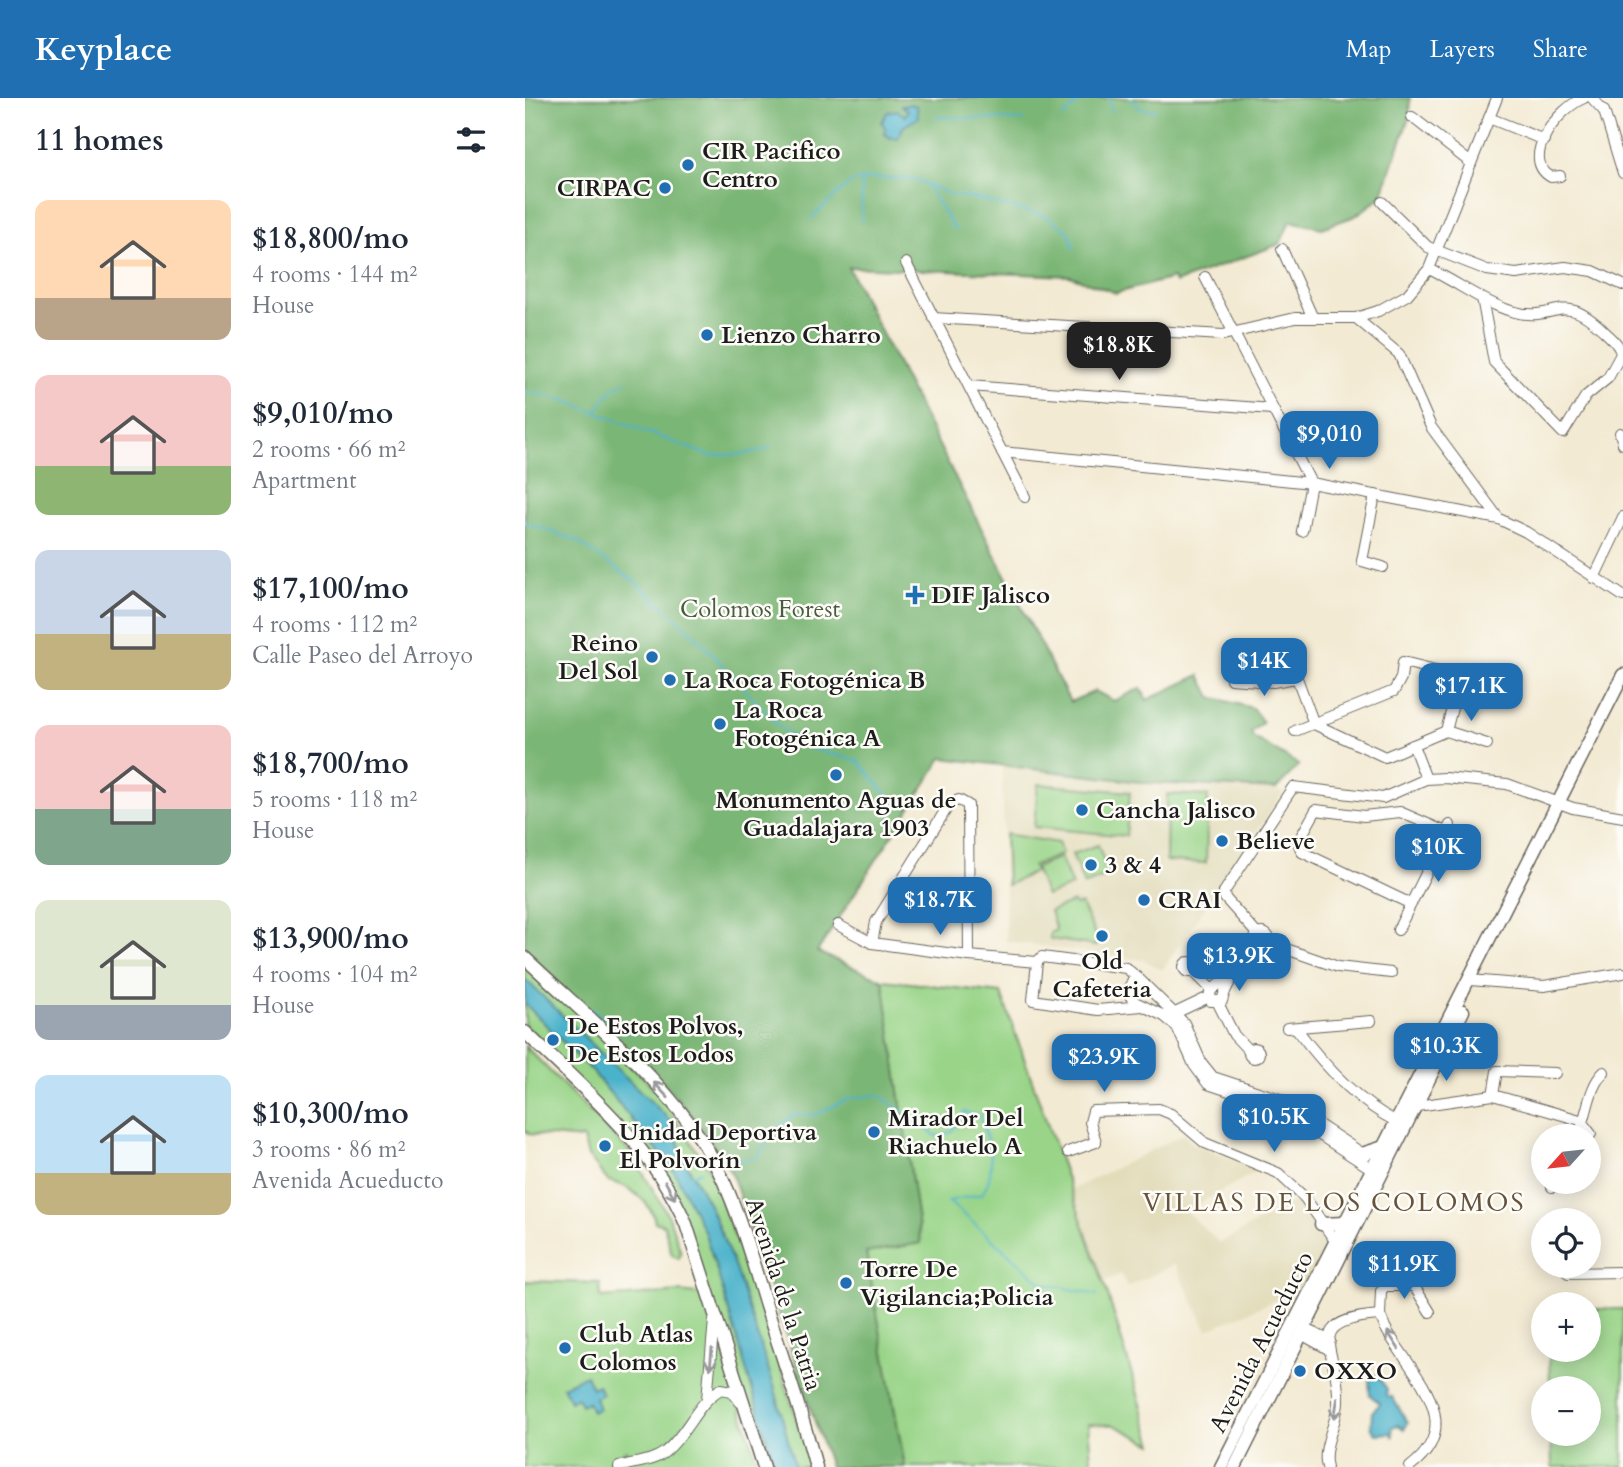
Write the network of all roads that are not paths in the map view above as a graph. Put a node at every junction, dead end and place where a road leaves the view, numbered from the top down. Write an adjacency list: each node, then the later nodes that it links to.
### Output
1 (1497, 98): 5 (street)
2 (1584, 98): 6 (street)
3 (1592, 98): 8 (street)
4 (1412, 117): 7 (street)
5 (1489, 118): 6 (street); 7 (street)
6 (1544, 140): 9 (street)
7 (1471, 163): 12 (street)
8 (1622, 168)
9 (1560, 176)
10 (1382, 202): 12 (street)
11 (1282, 250): 18 (street)
12 (1436, 252): 14 (street); 16 (street)
13 (906, 263): 19 (street)
14 (1429, 269): 17 (street); 20 (street)
15 (1205, 277): 21 (street)
16 (1623, 285)
17 (1482, 299): 17 (street)
18 (1312, 316): 20 (street); 21 (street)
19 (933, 318): 21 (street); 22 (street)
20 (1356, 318): 29 (street)
21 (1233, 335): 23 (street)
22 (969, 386): 23 (street); 24 (street)
23 (1272, 408): 25 (street)
24 (1002, 452): 25 (street); 27 (street)
25 (1311, 483): 26 (street); 30 (street)
26 (1375, 495): 29 (street); 31 (street)
27 (1025, 497)
28 (1623, 517): 32 (street)
29 (1499, 520): 32 (street)
30 (1303, 531)
31 (1383, 567)
32 (1594, 578): 33 (street)
33 (1623, 596)
34 (1288, 654): 36 (street)
35 (1623, 675): 46 (main road, Avenida Acueducto)
36 (1296, 678): 37 (street); 39 (street)
37 (1231, 679)
38 (1623, 694): 46 (main road, Avenida Acueducto)
39 (1314, 723): 40 (street); 41 (street); 43 (street)
40 (1295, 731)
41 (1446, 731): 42 (street); 43 (street)
42 (1487, 744)
43 (1413, 745): 44 (street)
44 (1426, 779): 45 (street); 46 (street)
45 (1389, 797): 47 (street); 52 (street)
46 (1563, 804): 48 (street); 63 (main road, Avenida Acueducto)
47 (1392, 813): 49 (street); 49 (street)
48 (1623, 817)
49 (1411, 905): 51 (street)
50 (838, 925): 53 (street)
51 (1398, 930)
52 (1260, 942): 60 (street); 64 (street)
53 (872, 943): 54 (street); 54 (street)
54 (969, 956): 56 (street)
55 (525, 958): 59 (main road, Avenida de la Patria)
56 (1037, 962): 62 (street); 65 (street)
57 (525, 965): 59 (main road)
58 (1193, 971): 64 (street)
59 (541, 973): 94 (main road, Avenida de la Patria, one-way to 59)
60 (1391, 973)
61 (1623, 973): 63 (street)
62 (1139, 978): 65 (street); 66 (street)
63 (1473, 982): 73 (main road, Avenida Acueducto)
64 (1214, 998): 66 (street); 69 (street)
65 (1142, 1006): 66 (street)
66 (1171, 1017): 78 (street)
67 (1371, 1021): 73 (street)
68 (525, 1032): 87 (main road, one-way to 87)
69 (1249, 1051)
70 (1604, 1072): 75 (street)
71 (1555, 1073): 72 (street)
72 (1493, 1095): 73 (street); 74 (street)
73 (1407, 1114): 76 (main road, Avenida Acueducto); 79 (main road, Avenida Acueducto)
74 (1583, 1124)
75 (1584, 1124)
76 (1384, 1147): 78 (main road); 79 (main road, Avenida Acueducto)
77 (1068, 1152): 81 (street)
78 (1360, 1157): 79 (main road); 79 (street)
79 (1376, 1172): 80 (main road, Avenida Acueducto); 88 (main road, Avenida Acueducto)
80 (1345, 1223): 81 (main road); 82 (main road, Avenida Acueducto)
81 (1321, 1224): 82 (street)
82 (1336, 1242): 95 (main road, Avenida Acueducto)
83 (1601, 1272): 84 (street)
84 (1623, 1272)
85 (1430, 1312): 86 (street)
86 (1380, 1315): 89 (street); 98 (street, one-way to 86)
87 (714, 1320): 90 (street, one-way to 90); 91 (main road)
88 (1302, 1331): 89 (street); 96 (main road, Avenida Acueducto)
89 (1329, 1345): 97 (street, one-way to 97)
90 (707, 1399): 91 (street); 92 (street)
91 (754, 1433): 93 (main road)
92 (621, 1467)
93 (764, 1467)
94 (816, 1467)
95 (1221, 1467)
96 (1233, 1467)
97 (1328, 1467)
98 (1410, 1467)

